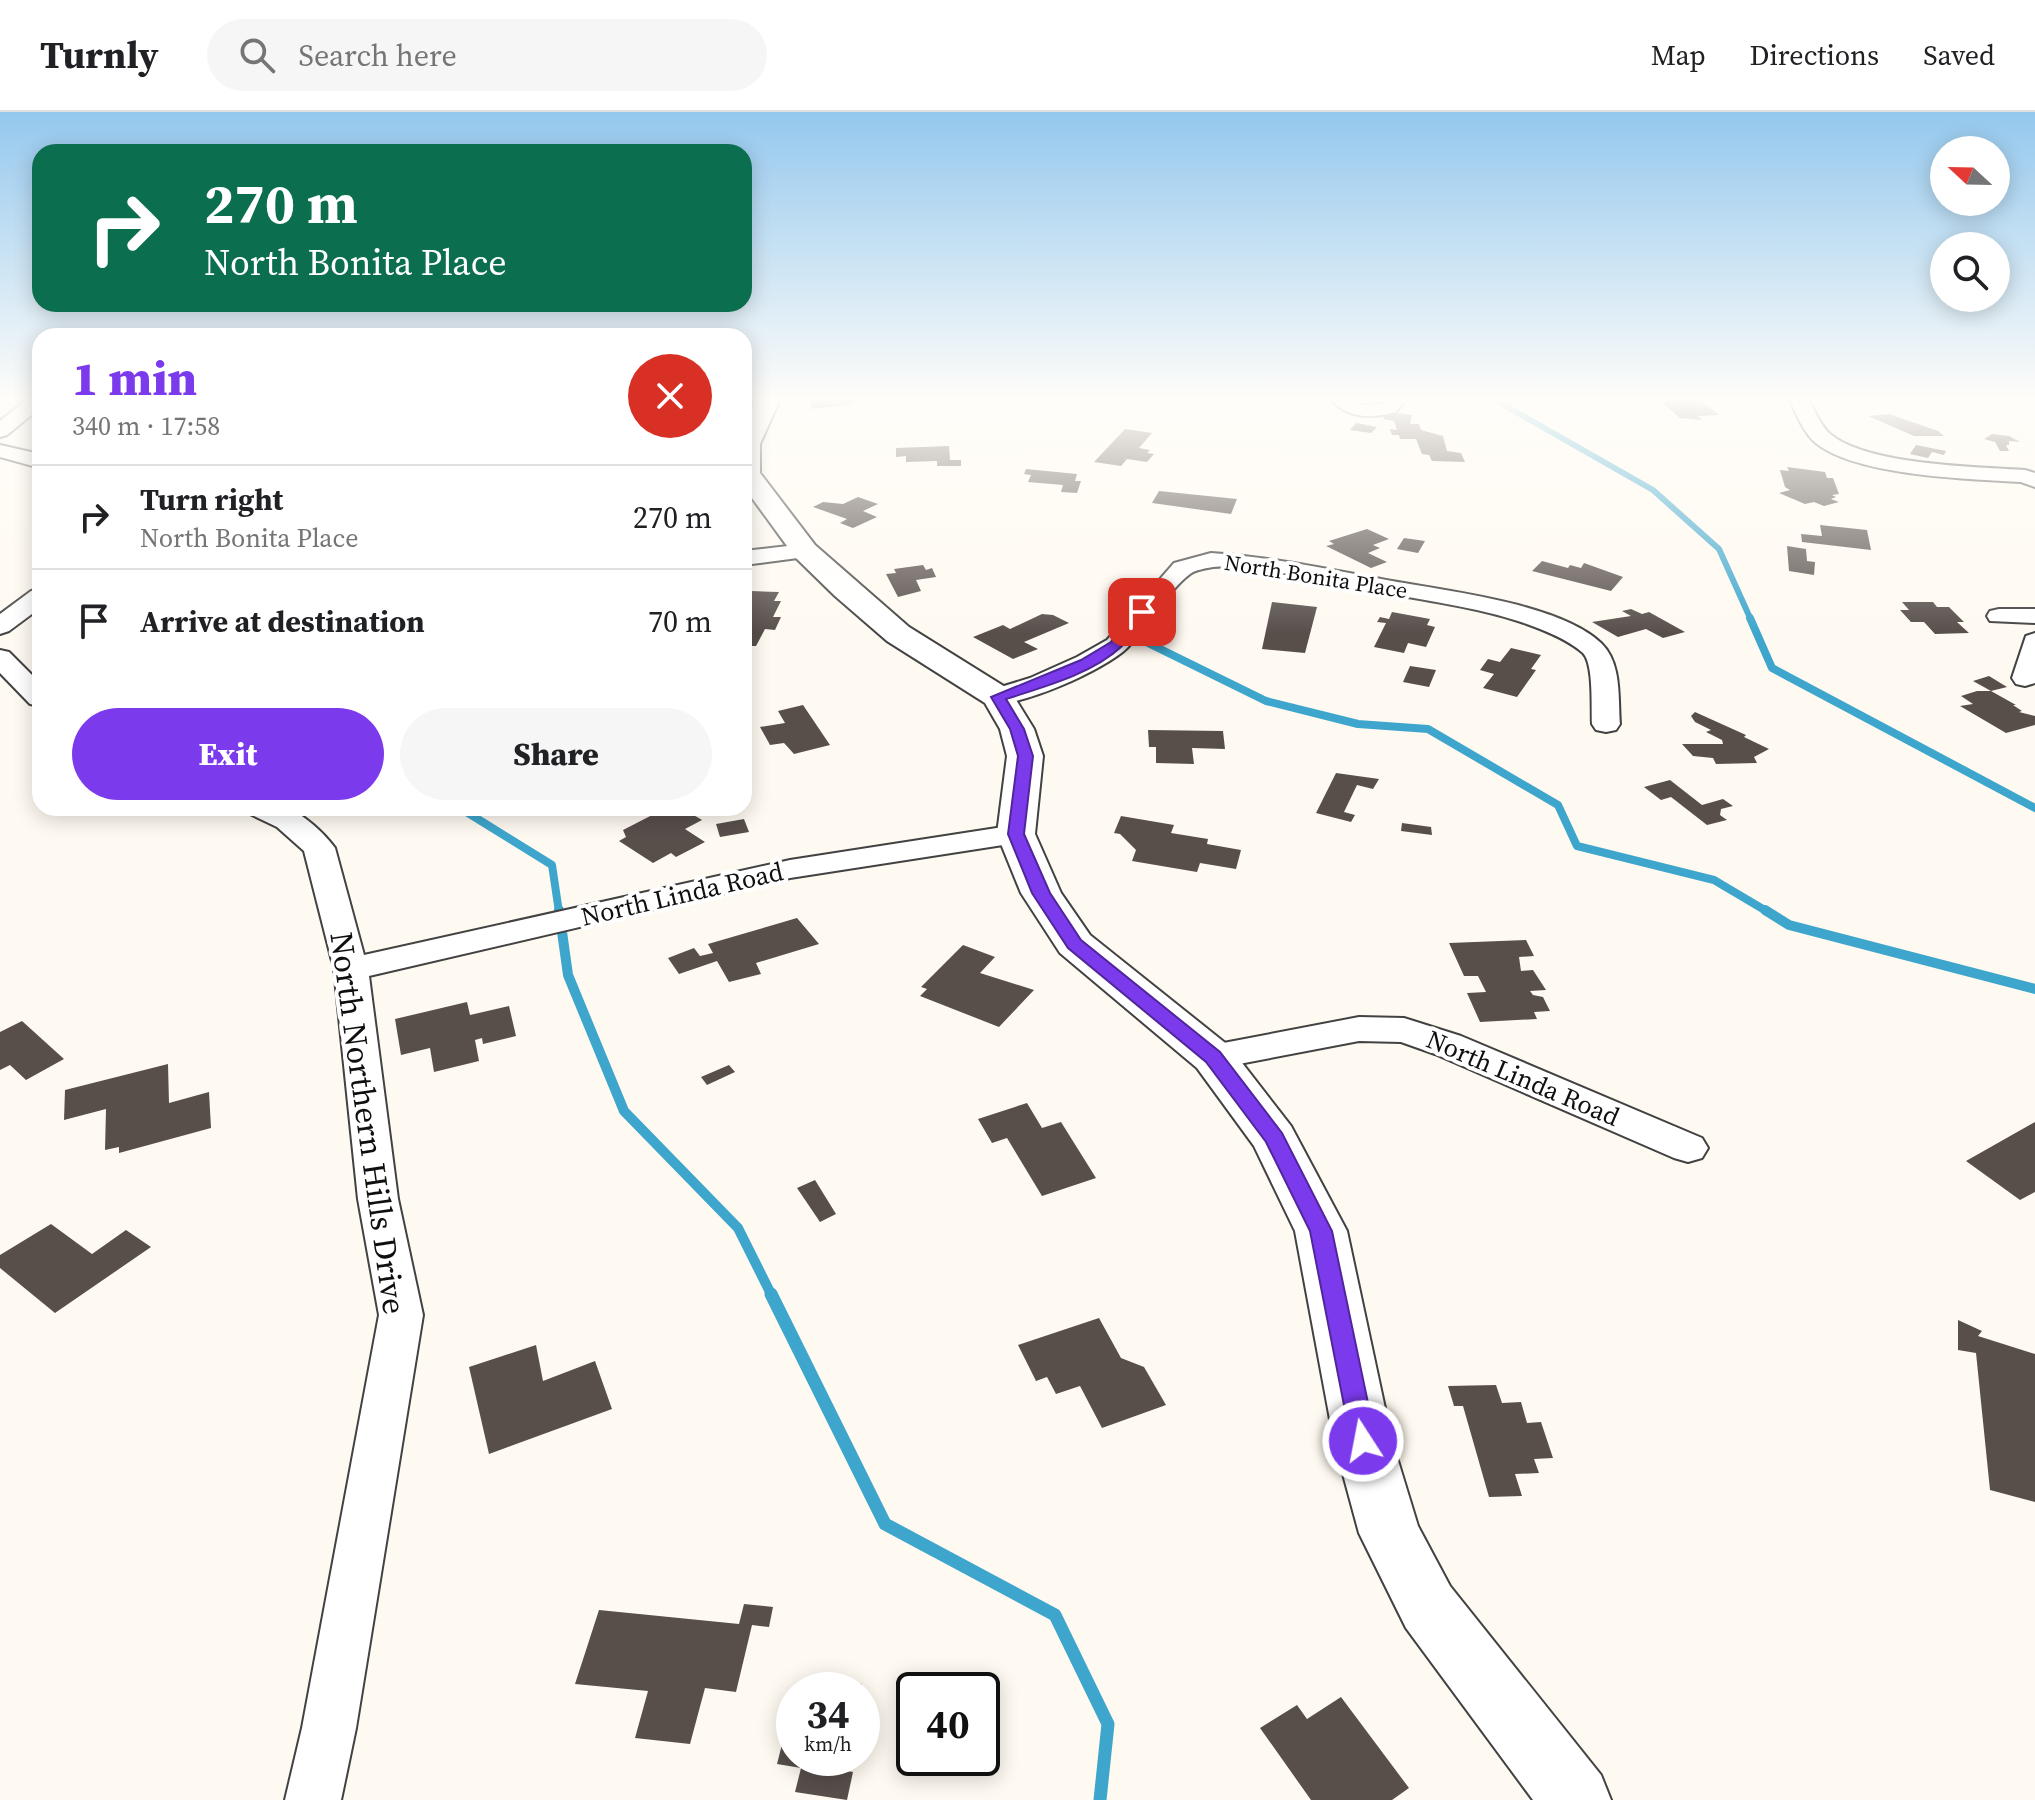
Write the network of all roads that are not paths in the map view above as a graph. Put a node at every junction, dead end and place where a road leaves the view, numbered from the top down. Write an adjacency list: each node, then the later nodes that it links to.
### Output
1 (752, 480): 2 (street)
2 (805, 551): 3 (street); 12 (street)
3 (752, 557)
4 (32, 602): 7 (street)
5 (1999, 616): 6 (street)
6 (2035, 616)
7 (0, 626)
8 (2035, 641): 10 (street)
9 (0, 658): 11 (street)
10 (2025, 678)
11 (32, 690)
12 (998, 697): 13 (street, North Bonita Place); 15 (street)
13 (1606, 724)
14 (278, 816): 16 (street, North Northern Hills Drive)
15 (1016, 834): 16 (street, North Linda Road); 17 (street)
16 (351, 969): 19 (street, North Northern Hills Drive)
17 (1213, 1057): 18 (street, North Linda Road); 20 (street)
18 (1688, 1148)
19 (313, 1800)
20 (1576, 1800)

